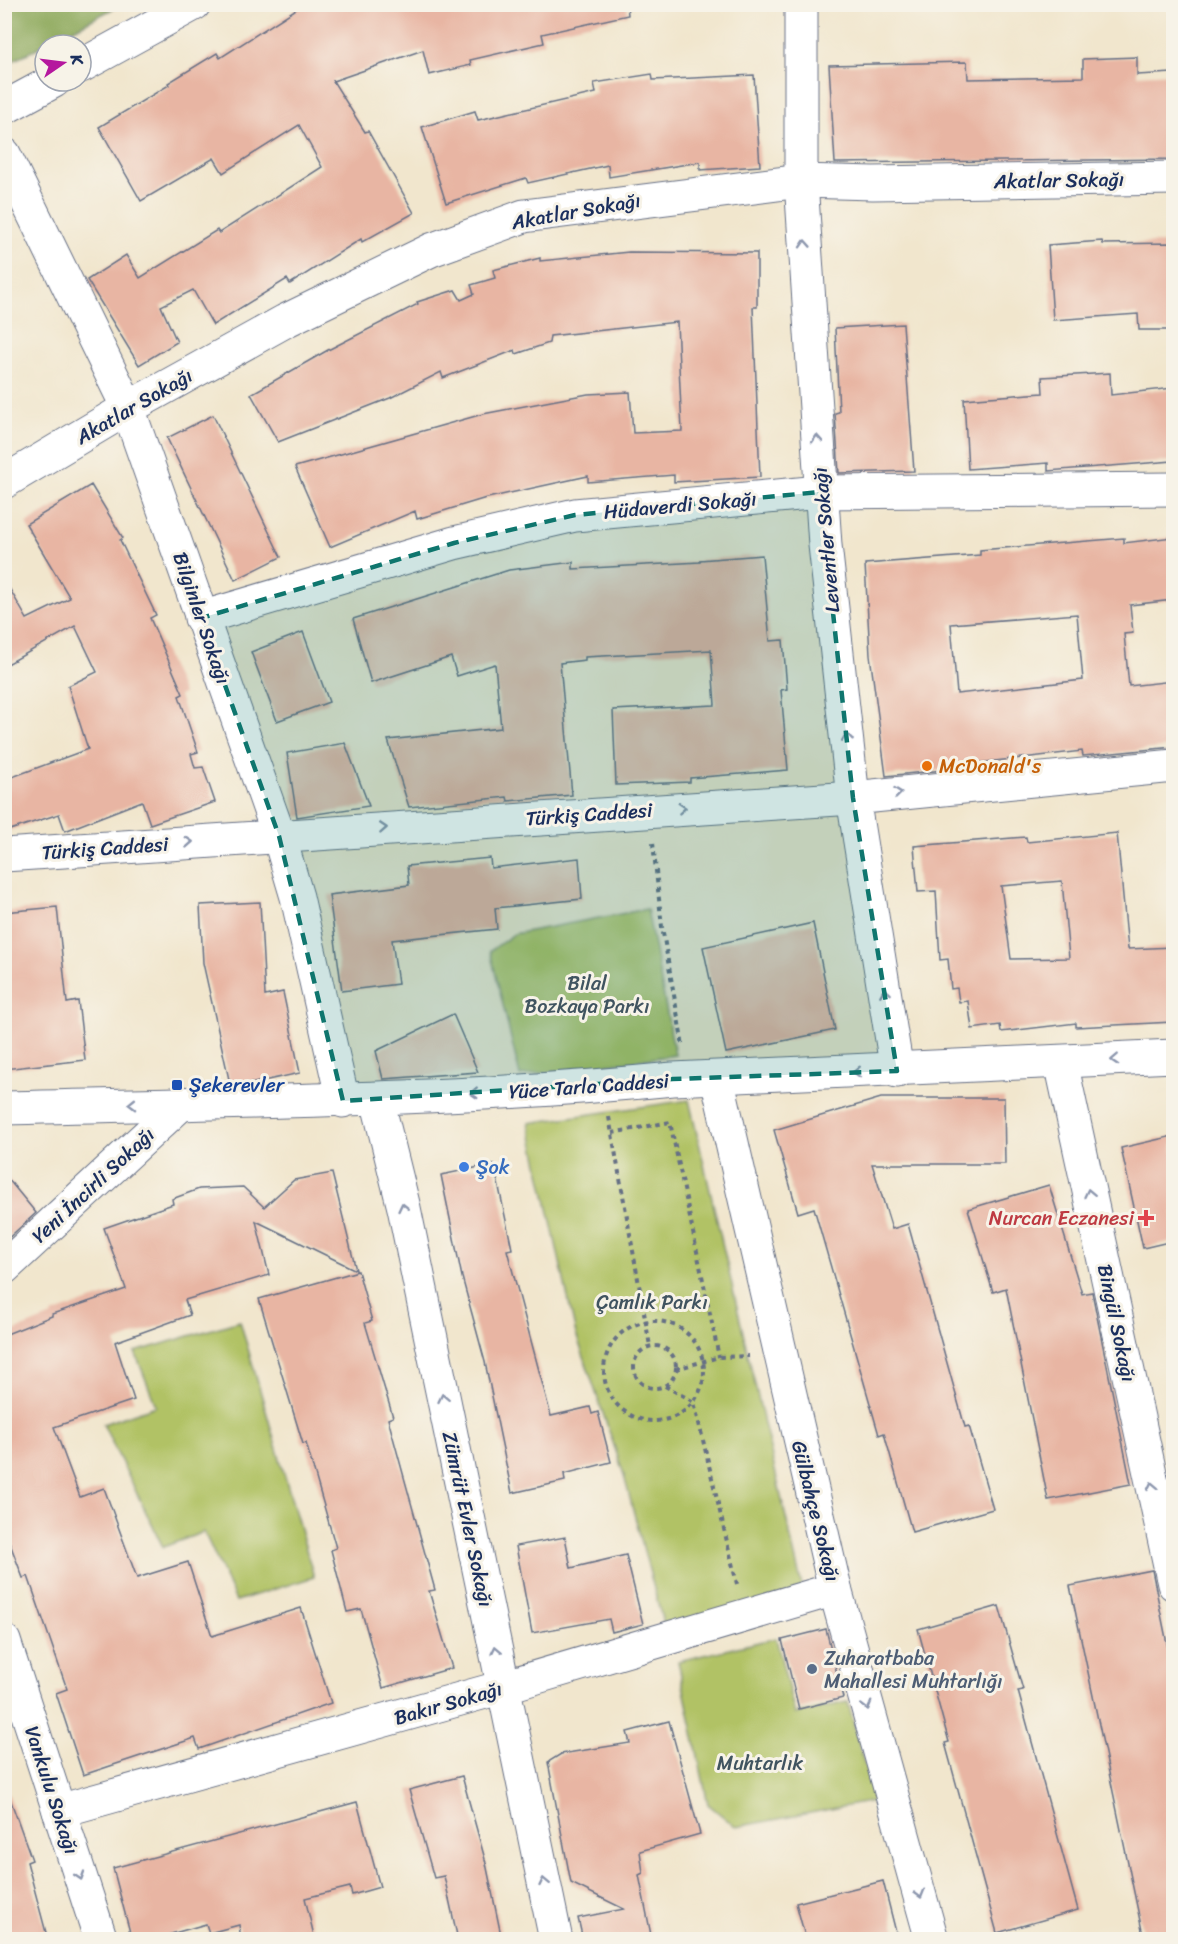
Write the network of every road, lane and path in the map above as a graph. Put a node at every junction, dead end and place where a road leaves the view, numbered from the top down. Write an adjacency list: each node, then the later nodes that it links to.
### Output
1 (194, 4): 3 (street)
2 (801, 4): 8 (street, Leventler Sokağı)
3 (93, 59)
4 (33, 92): 5 (street)
5 (4, 108)
6 (4, 154): 9 (street, Bilginler Sokağı)
7 (1173, 178): 8 (street, Akatlar Sokağı)
8 (801, 181): 9 (street, Akatlar Sokağı); 12 (street, Leventler Sokağı, one-way to 8)
9 (128, 408): 10 (street, Akatlar Sokağı); 13 (street, Bilginler Sokağı)
10 (4, 482)
11 (1173, 489): 12 (street, Hüdaverdi Sokağı)
12 (820, 492): 13 (street, Hüdaverdi Sokağı); 15 (street, Leventler Sokağı, one-way to 12)
13 (201, 618): 17 (street, Bilginler Sokağı)
14 (1173, 766): 15 (street, Türkiş Caddesi, one-way to 14)
15 (854, 798): 16 (street, Türkiş Caddesi, one-way to 15); 21 (street, Leventler Sokağı, one-way to 15)
16 (650, 810): 17 (street, Türkiş Caddesi, one-way to 16); 22 (path)
17 (279, 836): 18 (street, Türkiş Caddesi, one-way to 17); 25 (street, Bilginler Sokağı)
18 (4, 855)
19 (1173, 1056): 20 (street, Yüce Tarla Caddesi, one-way to 20)
20 (1061, 1062): 21 (street, Yüce Tarla Caddesi); 38 (street, Bingül Sokağı, one-way to 20)
21 (897, 1071): 22 (street, Yüce Tarla Caddesi, one-way to 22)
22 (702, 1078): 23 (street, Yüce Tarla Caddesi); 32 (street, Gülbahçe Sokağı)
23 (604, 1086): 24 (street, Yüce Tarla Caddesi, one-way to 24); 28 (path)
24 (377, 1099): 25 (street, Yüce Tarla Caddesi); 42 (street, Zümrüt Evler Sokağı, one-way to 24)
25 (343, 1101): 26 (street, Yüce Tarla Caddesi)
26 (182, 1103): 27 (street, Yüce Tarla Caddesi, one-way to 27); 29 (street, Yeni İncirli Sokağı)
27 (4, 1108)
28 (612, 1133): 30 (path); 33 (path)
29 (4, 1268)
30 (647, 1321): 31 (path); 34 (path); 37 (path)
31 (650, 1346): 35 (path); 36 (path)
32 (779, 1356): 33 (path); 39 (street, Gülbahçe Sokağı)
33 (719, 1357): 34 (path)
34 (703, 1362): 35 (path); 37 (path)
35 (676, 1369): 36 (path)
36 (665, 1386): 37 (path)
37 (694, 1402): 40 (path)
38 (1173, 1584)
39 (835, 1589): 40 (street, Bakır Sokağı); 46 (street, Gülbahçe Sokağı, one-way to 46)
40 (745, 1617): 42 (street, Bakır Sokağı)
41 (4, 1641): 43 (street, Vankulu Sokağı)
42 (503, 1687): 43 (street, Bakır Sokağı); 45 (street, Zümrüt Evler Sokağı, one-way to 42)
43 (59, 1811): 44 (street, Vankulu Sokağı, one-way to 44)
44 (101, 1940)
45 (556, 1940)
46 (933, 1940)

